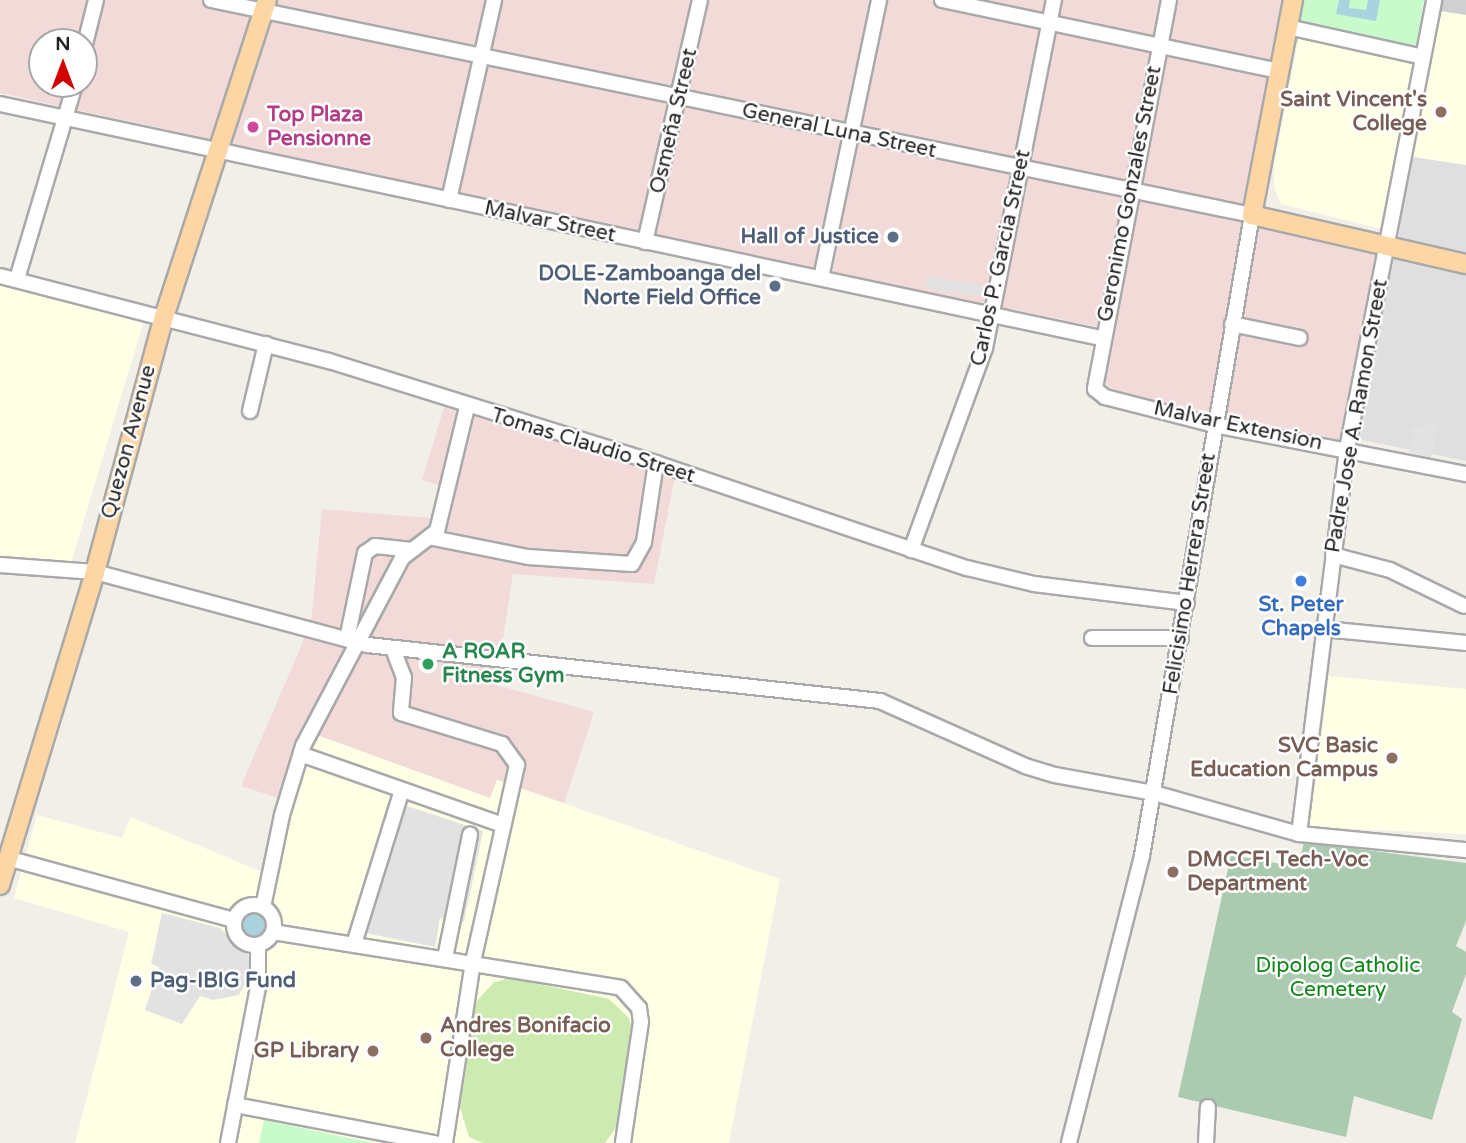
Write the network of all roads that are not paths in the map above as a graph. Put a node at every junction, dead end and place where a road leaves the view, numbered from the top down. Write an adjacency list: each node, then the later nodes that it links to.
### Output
1 (96, 0): 14 (street)
2 (211, 0): 11 (street, General Luna Street)
3 (494, 0): 16 (street)
4 (700, 0): 20 (street, Osmeña Street)
5 (879, 0): 23 (street)
6 (942, 0): 12 (street)
7 (1054, 0): 12 (street, Carlos P. Garcia Street)
8 (1169, 0): 15 (street, Geronimo Gonzales Street)
9 (1293, 0): 13 (main road, Felicisimo Herrera Street)
10 (1434, 0): 17 (street, Padre Jose A. Ramon Street)
11 (265, 6): 16 (street, General Luna Street); 24 (main road, Quezon Avenue)
12 (1050, 23): 15 (street); 25 (street, Carlos P. Garcia Street)
13 (1288, 27): 17 (street); 18 (main road, Felicisimo Herrera Street)
14 (89, 28)
15 (1160, 46): 18 (street); 26 (street, Geronimo Gonzales Street)
16 (482, 56): 20 (street, General Luna Street); 27 (street)
17 (1423, 57): 30 (street, Padre Jose A. Ramon Street)
18 (1280, 71): 28 (main road, Felicisimo Herrera Street)
19 (71, 98): 22 (street)
20 (681, 98): 23 (street, General Luna Street); 29 (street, Osmeña Street)
21 (0, 104): 22 (street, Malvar Street)
22 (66, 118): 24 (street, Malvar Street); 34 (street)
23 (853, 134): 25 (street, General Luna Street); 33 (street)
24 (218, 150): 27 (street, Malvar Street); 36 (main road, Quezon Avenue)
25 (1021, 169): 26 (street, General Luna Street); 35 (street, Carlos P. Garcia Street)
26 (1129, 191): 28 (street, General Luna Street); 38 (street, Geronimo Gonzales Street)
27 (450, 200): 29 (street, Malvar Street)
28 (1252, 215): 30 (main road, General Luna Street); 37 (street, Felicisimo Herrera Street)
29 (645, 242): 33 (street, Malvar Street)
30 (1386, 247): 31 (main road, General Luna Street); 45 (street, Padre Jose A. Ramon Street)
31 (1466, 264)
32 (0, 275): 34 (street, Tomas Claudio Street)
33 (821, 278): 35 (street, Malvar Street)
34 (17, 279): 36 (street, Tomas Claudio Street)
35 (994, 313): 38 (street, Malvar Street); 49 (street, Carlos P. Garcia Street)
36 (164, 317): 40 (street, Tomas Claudio Street); 53 (main road, Quezon Avenue)
37 (1233, 324): 39 (street); 44 (street, Felicisimo Herrera Street)
38 (1101, 338): 41 (street, Geronimo Gonzales Street)
39 (1300, 338)
40 (266, 344): 42 (street, Tomas Claudio Street); 43 (street)
41 (1095, 389): 44 (street, Malvar Extension)
42 (467, 407): 46 (street, Tomas Claudio Street); 48 (street)
43 (250, 411)
44 (1214, 425): 45 (street, Malvar Extension); 54 (street, Felicisimo Herrera Street)
45 (1347, 449): 47 (street, Malvar Extension); 51 (street, Padre Jose A. Ramon Street)
46 (656, 463): 48 (street); 49 (street, Tomas Claudio Street)
47 (1466, 474)
48 (433, 538): 50 (street)
49 (911, 550): 54 (street, Tomas Claudio Street)
50 (410, 551): 59 (street); 59 (street)
51 (1333, 555): 55 (street); 56 (street, Padre Jose A. Ramon Street)
52 (0, 565): 53 (street)
53 (95, 572): 59 (street); 69 (main road, Quezon Avenue)
54 (1187, 603): 57 (street, Felicisimo Herrera Street)
55 (1464, 606)
56 (1324, 629): 60 (street); 66 (street, Padre Jose A. Ramon Street)
57 (1181, 638): 58 (street); 64 (street, Felicisimo Herrera Street)
58 (1091, 639)
59 (358, 642): 61 (street); 62 (street)
60 (1466, 643)
61 (393, 649): 64 (street); 65 (street)
62 (303, 755): 63 (street); 71 (street)
63 (402, 790): 65 (street); 74 (street)
64 (1154, 793): 66 (street); 84 (street, Felicisimo Herrera Street)
65 (503, 825): 77 (street)
66 (1299, 834): 68 (street)
67 (470, 835): 76 (street)
68 (1466, 850)
69 (7, 858): 70 (main road, Quezon Avenue); 72 (street)
70 (0, 886)
71 (263, 907): 72 (street); 73 (street)
72 (234, 920): 75 (street)
73 (273, 932): 74 (street); 75 (street)
74 (354, 944): 76 (street)
75 (258, 945): 78 (street)
76 (446, 958): 77 (street)
77 (473, 962): 82 (street); 83 (street)
78 (235, 1105): 80 (street); 81 (street)
79 (1208, 1107): 85 (street)
80 (228, 1143)
81 (435, 1143)
82 (445, 1143)
83 (623, 1143)
84 (1069, 1143)
85 (1206, 1143)

